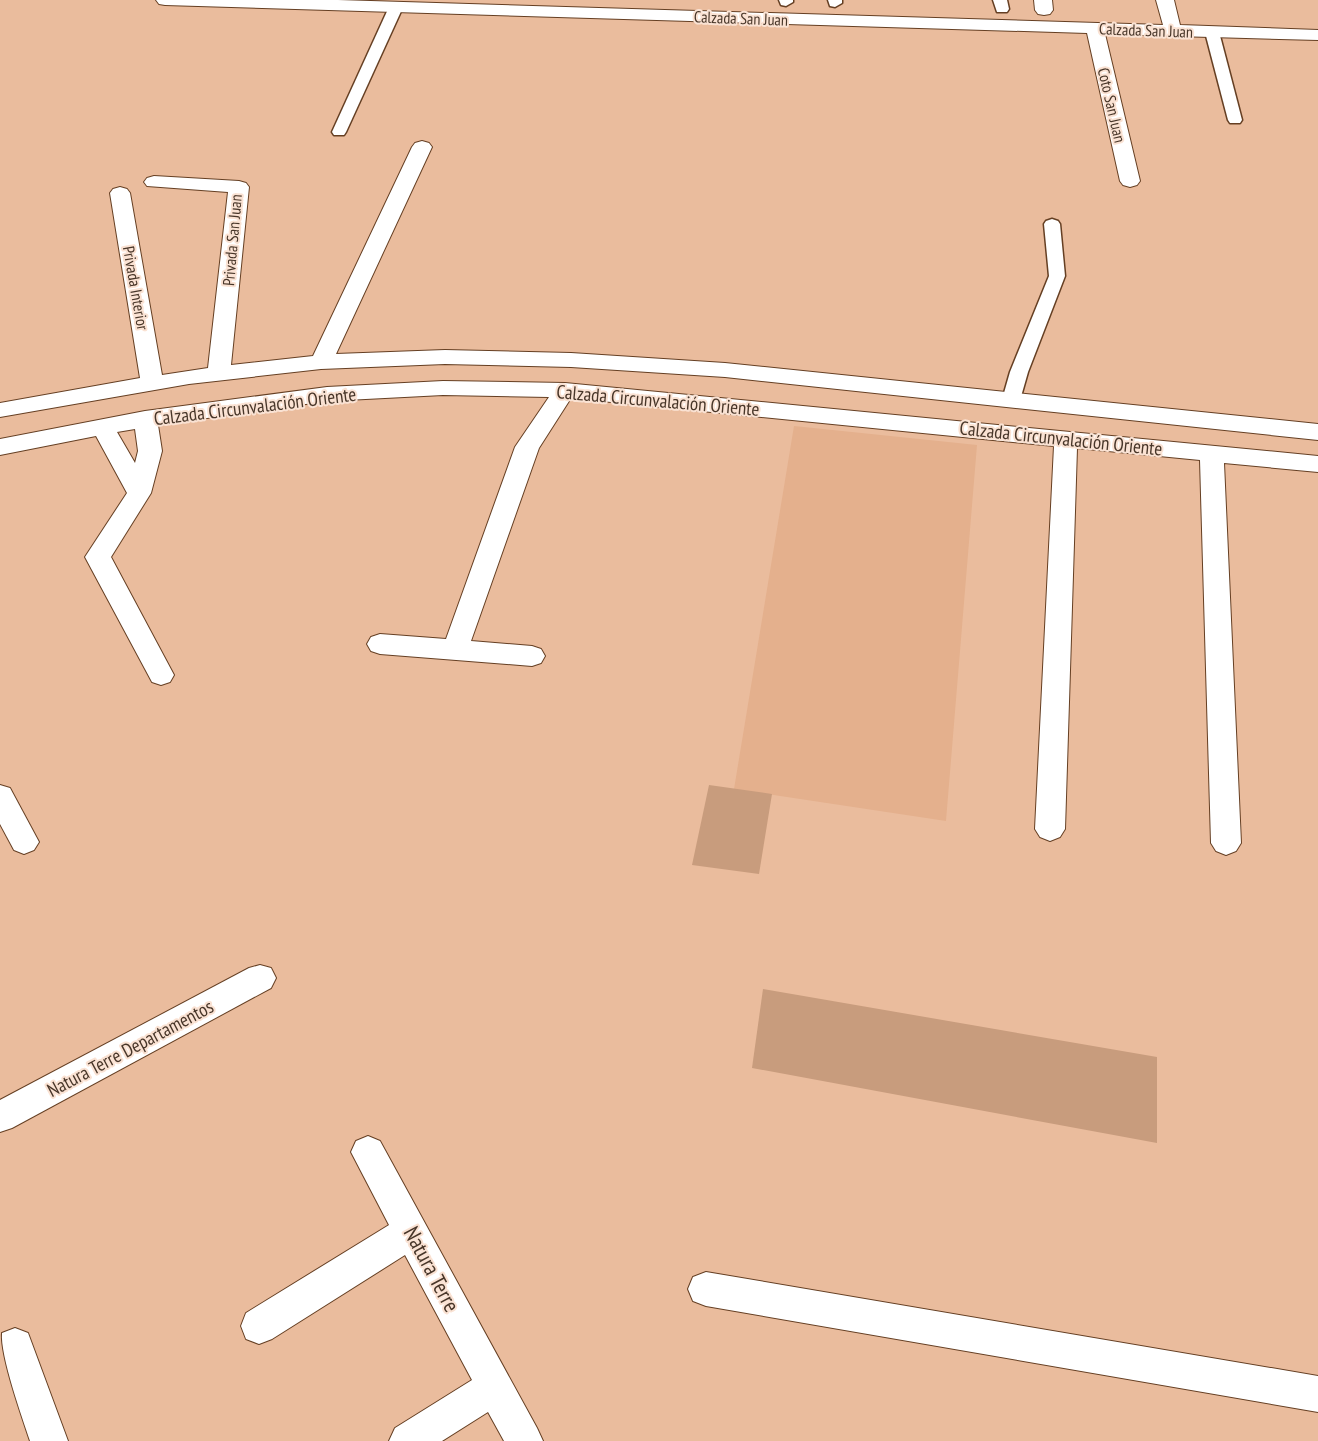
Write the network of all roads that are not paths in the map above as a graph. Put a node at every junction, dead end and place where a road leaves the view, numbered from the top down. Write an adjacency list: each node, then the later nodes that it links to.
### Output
1 (165, 0): 11 (street, Calzada San Juan)
2 (716, 0): 3 (street, Calzada San Juan)
3 (736, 0)
4 (766, 1): 5 (street, Calzada San Juan)
5 (786, 1): 6 (street, Calzada San Juan)
6 (835, 2): 7 (street, Calzada San Juan)
7 (855, 4)
8 (1001, 4): 9 (street, Calzada San Juan); 10 (street, Calzada San Juan)
9 (1043, 5): 12 (street, Calzada San Juan)
10 (904, 6)
11 (396, 7): 13 (street, Calzada San Juan); 20 (lane)
12 (1166, 7): 14 (street, Calzada San Juan); 16 (street)
13 (666, 8): 15 (street, Calzada San Juan)
14 (1190, 14)
15 (1095, 28): 16 (street, Calzada San Juan); 22 (street, Coto San Juan)
16 (1173, 31): 17 (street, Calzada San Juan)
17 (1212, 32): 18 (street, Calzada San Juan); 19 (lane)
18 (1318, 35)
19 (1235, 120)
20 (339, 132)
21 (422, 147): 26 (street)
22 (1130, 181)
23 (154, 182): 27 (street, Privada San Juan)
24 (120, 193): 29 (street, Privada Interior)
25 (1052, 224): 32 (lane)
26 (321, 362): 27 (street, Calzada Circunvalación Oriente); 28 (street, Calzada Circunvalación Oriente)
27 (219, 374): 29 (street, Calzada Circunvalación Oriente)
28 (800, 378): 32 (street, Calzada Circunvalación Oriente); 34 (street)
29 (152, 383): 33 (street, Calzada Circunvalación Oriente)
30 (528, 390): 31 (street, Calzada Circunvalación Oriente); 35 (street, Calzada Circunvalación Oriente); 40 (street)
31 (565, 390): 34 (street, Calzada Circunvalación Oriente); 40 (street)
32 (1011, 400): 37 (street, Calzada Circunvalación Oriente)
33 (0, 410)
34 (793, 412): 38 (street, Calzada Circunvalación Oriente)
35 (145, 419): 36 (street, Calzada Circunvalación Oriente); 43 (street)
36 (102, 427): 39 (street, Calzada Circunvalación Oriente); 43 (street)
37 (1318, 432)
38 (1066, 439): 41 (street, Calzada Circunvalación Oriente); 49 (street)
39 (0, 447)
40 (526, 447): 45 (street)
41 (1212, 453): 42 (street, Calzada Circunvalación Oriente); 51 (street)
42 (1318, 464)
43 (139, 493): 47 (street)
44 (380, 644): 45 (street)
45 (455, 650): 46 (street)
46 (532, 656)
47 (161, 676)
48 (0, 796): 50 (street)
49 (1050, 829)
50 (24, 842)
51 (1226, 843)
52 (260, 978): 53 (street, Natura Terre Departamentos)
53 (0, 1117)
54 (368, 1152): 55 (street, Natura Terre)
55 (411, 1231): 57 (street); 59 (street, Natura Terre)
56 (706, 1289): 60 (street)
57 (259, 1326)
58 (15, 1346): 61 (street)
59 (495, 1387): 62 (street); 63 (street, Natura Terre)
60 (1318, 1394)
61 (49, 1441)
62 (408, 1441)
63 (524, 1441)

